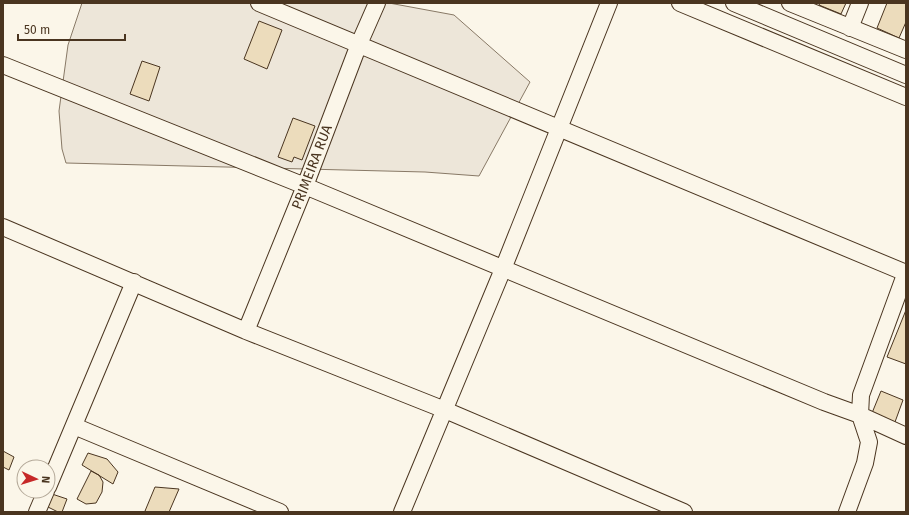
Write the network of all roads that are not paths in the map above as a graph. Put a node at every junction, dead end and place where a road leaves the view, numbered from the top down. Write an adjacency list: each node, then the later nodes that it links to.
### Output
1 (259, 3): 9 (street)
2 (377, 3): 9 (street, PRIMEIRA RUA)
3 (609, 3): 14 (street)
4 (680, 3): 13 (street)
5 (734, 3): 12 (street)
6 (790, 3): 8 (street)
7 (860, 3): 8 (street)
8 (850, 28): 10 (street)
9 (359, 44): 14 (street); 15 (street, PRIMEIRA RUA)
10 (906, 50)
11 (3, 65): 15 (street)
12 (906, 75)
13 (906, 97)
14 (560, 128): 17 (street); 18 (street)
15 (305, 186): 17 (street); 20 (street, PRIMEIRA RUA)
16 (3, 227): 19 (street)
17 (503, 269): 21 (street); 22 (street)
18 (906, 272): 22 (street)
19 (134, 282): 20 (street); 23 (street)
20 (246, 331): 21 (street)
21 (445, 410): 27 (street); 30 (street)
22 (860, 415): 24 (street); 31 (street)
23 (74, 426): 25 (street); 29 (street)
24 (906, 436)
25 (56, 468)
26 (43, 499): 28 (street)
27 (679, 511)
28 (37, 512)
29 (280, 512)
30 (402, 512)
31 (847, 512)

